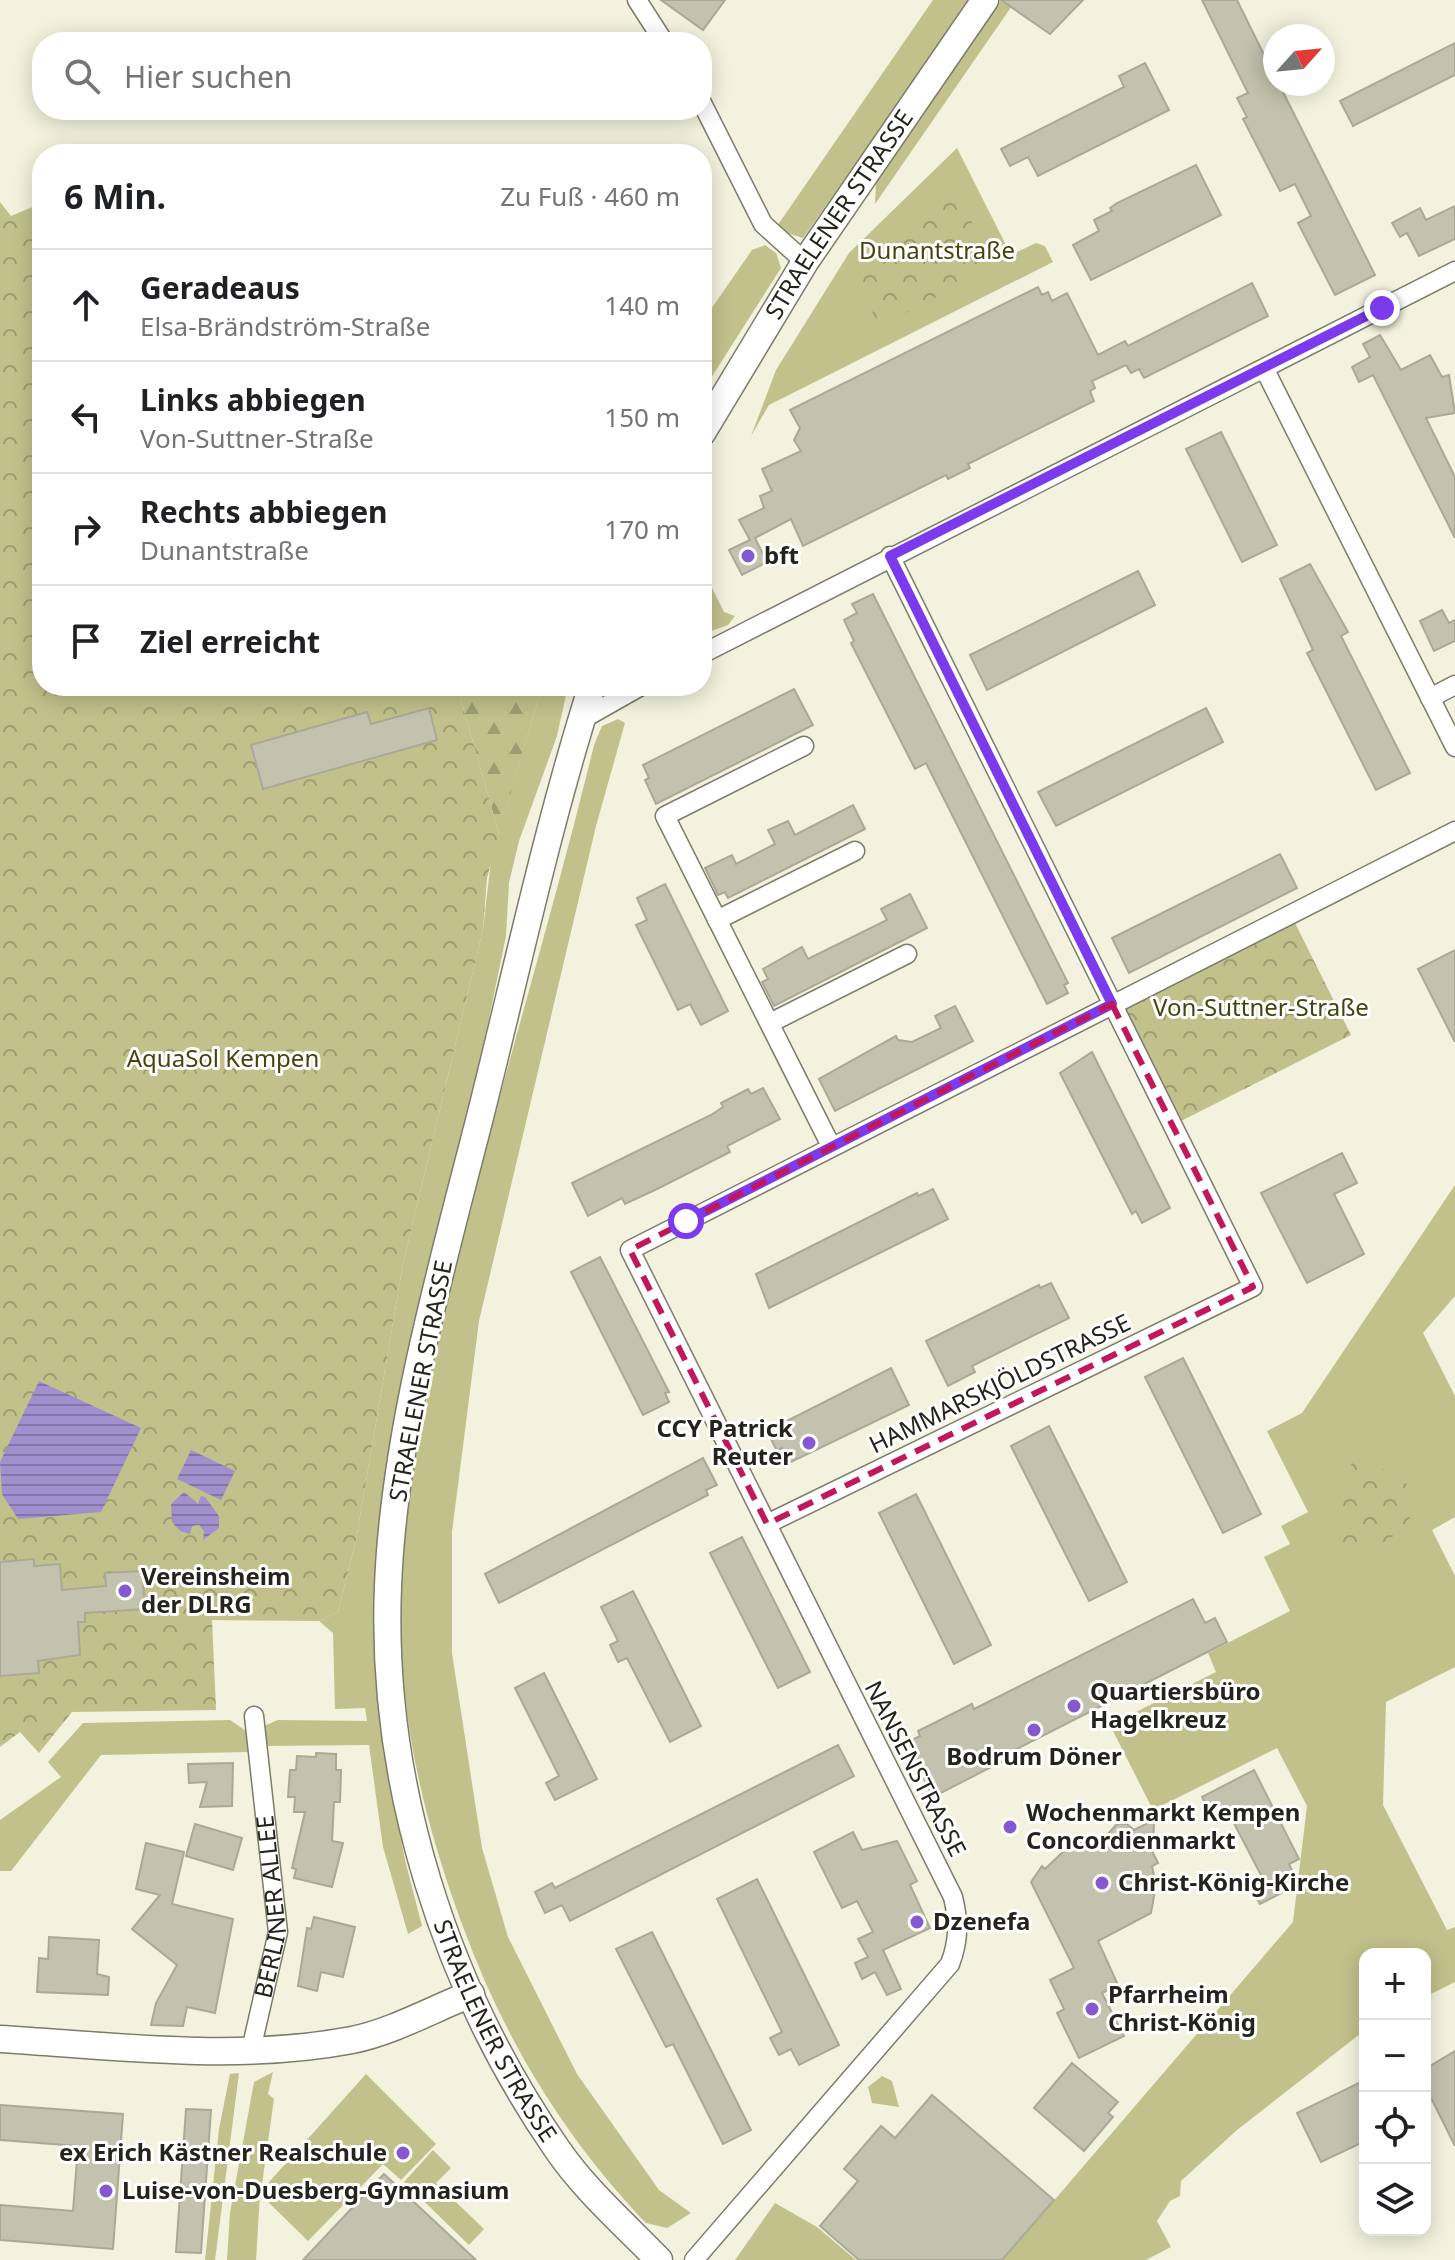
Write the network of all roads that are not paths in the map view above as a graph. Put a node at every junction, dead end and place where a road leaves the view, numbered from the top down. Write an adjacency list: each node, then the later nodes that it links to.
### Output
1 (637, 0): 3 (street)
2 (985, 0): 5 (street, STRAELENER STRASSE)
3 (658, 32)
4 (711, 120): 5 (street)
5 (805, 262): 8 (street, STRAELENER STRASSE)
6 (1455, 271): 7 (street)
7 (1265, 370): 9 (street); 14 (street)
8 (712, 416)
9 (890, 556): 10 (street); 22 (street)
10 (712, 644)
11 (1455, 685): 14 (street)
12 (589, 696): 15 (street, STRAELENER STRASSE)
13 (623, 696): 15 (street)
14 (1430, 698): 17 (street)
15 (581, 720): 27 (street, STRAELENER STRASSE)
16 (804, 746): 20 (street)
17 (1455, 747)
18 (1455, 831): 22 (street)
19 (855, 851): 20 (street)
20 (717, 920): 23 (street)
21 (907, 954): 23 (street)
22 (1112, 1004): 24 (street); 25 (street, HAMMARSKJÖLDSTRASSE)
23 (770, 1023): 24 (street)
24 (831, 1146): 25 (street, NANSENSTRASSE)
25 (767, 1524): 31 (street, NANSENSTRASSE)
26 (254, 1716): 29 (street, BERLINER ALLEE)
27 (471, 1994): 29 (street); 30 (street, STRAELENER STRASSE)
28 (0, 2039): 29 (street)
29 (251, 2050)
30 (659, 2260)
31 (694, 2260)

